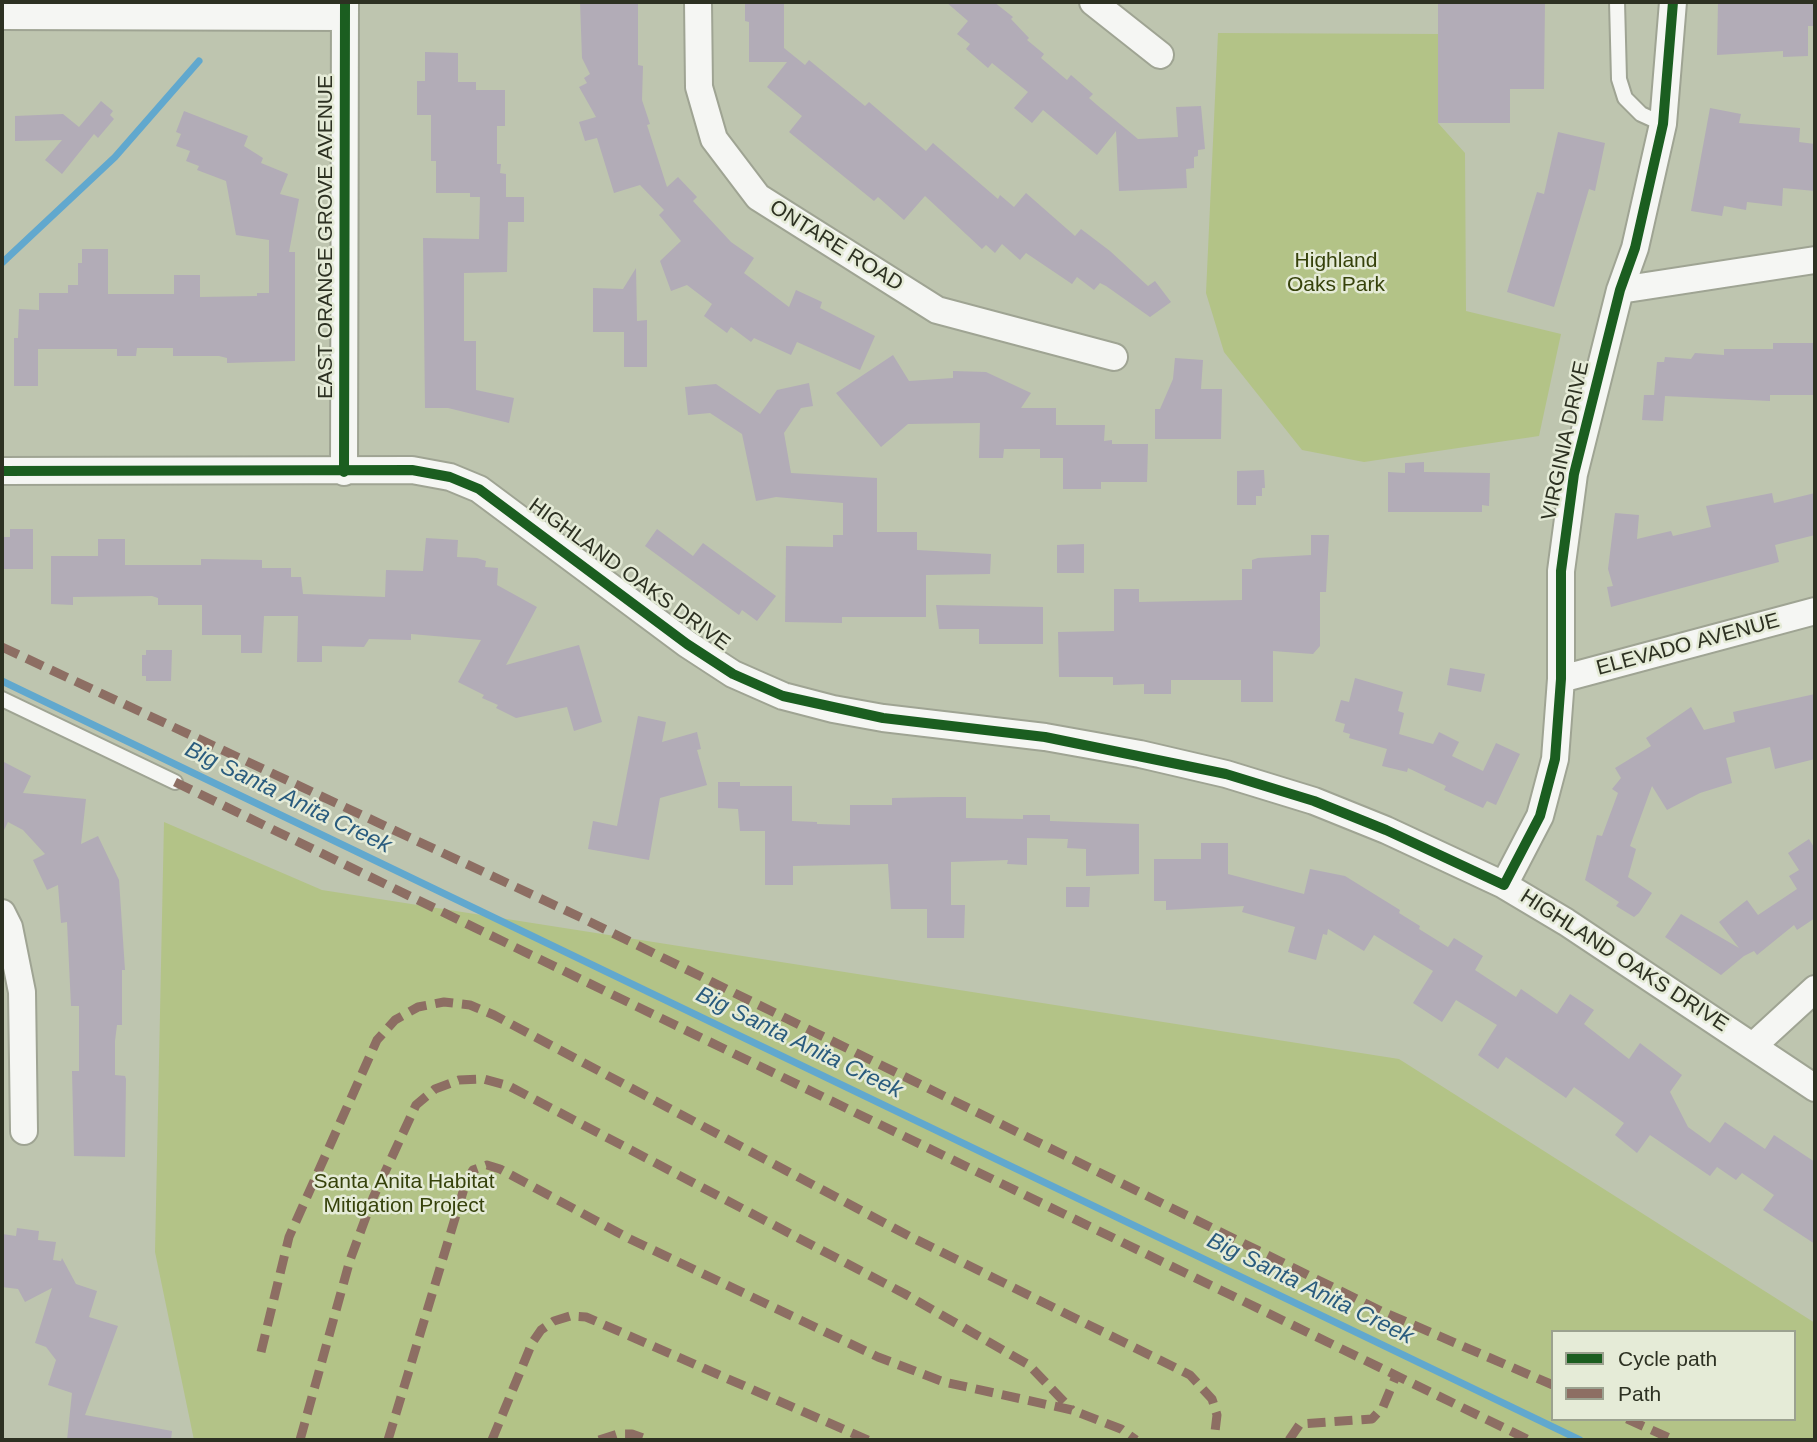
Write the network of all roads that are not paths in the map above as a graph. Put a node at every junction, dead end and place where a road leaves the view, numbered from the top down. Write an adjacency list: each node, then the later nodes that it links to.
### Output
1 (698, 2): 11 (street, ONTARE ROAD)
2 (1093, 2): 7 (street)
3 (1617, 2): 8 (lane)
4 (1673, 2): 8 (street, VIRGINIA DRIVE)
5 (345, 9): 6 (street); 13 (street, EAST ORANGE GROVE AVENUE)
6 (2, 16)
7 (1160, 55)
8 (1663, 124): 10 (street, VIRGINIA DRIVE)
9 (1815, 260): 10 (street)
10 (1620, 290): 15 (street, VIRGINIA DRIVE)
11 (1114, 357)
12 (2, 471): 13 (street, HIGHLAND OAKS DRIVE)
13 (344, 472): 18 (street, HIGHLAND OAKS DRIVE)
14 (1815, 611): 15 (street, ELEVADO AVENUE)
15 (1561, 679): 18 (street, VIRGINIA DRIVE)
16 (2, 699): 17 (lane)
17 (175, 782)
18 (1504, 885): 21 (street, HIGHLAND OAKS DRIVE)
19 (2, 913): 23 (street)
20 (1815, 989): 21 (street)
21 (1755, 1045): 22 (street, HIGHLAND OAKS DRIVE)
22 (1815, 1088)
23 (24, 1131)

